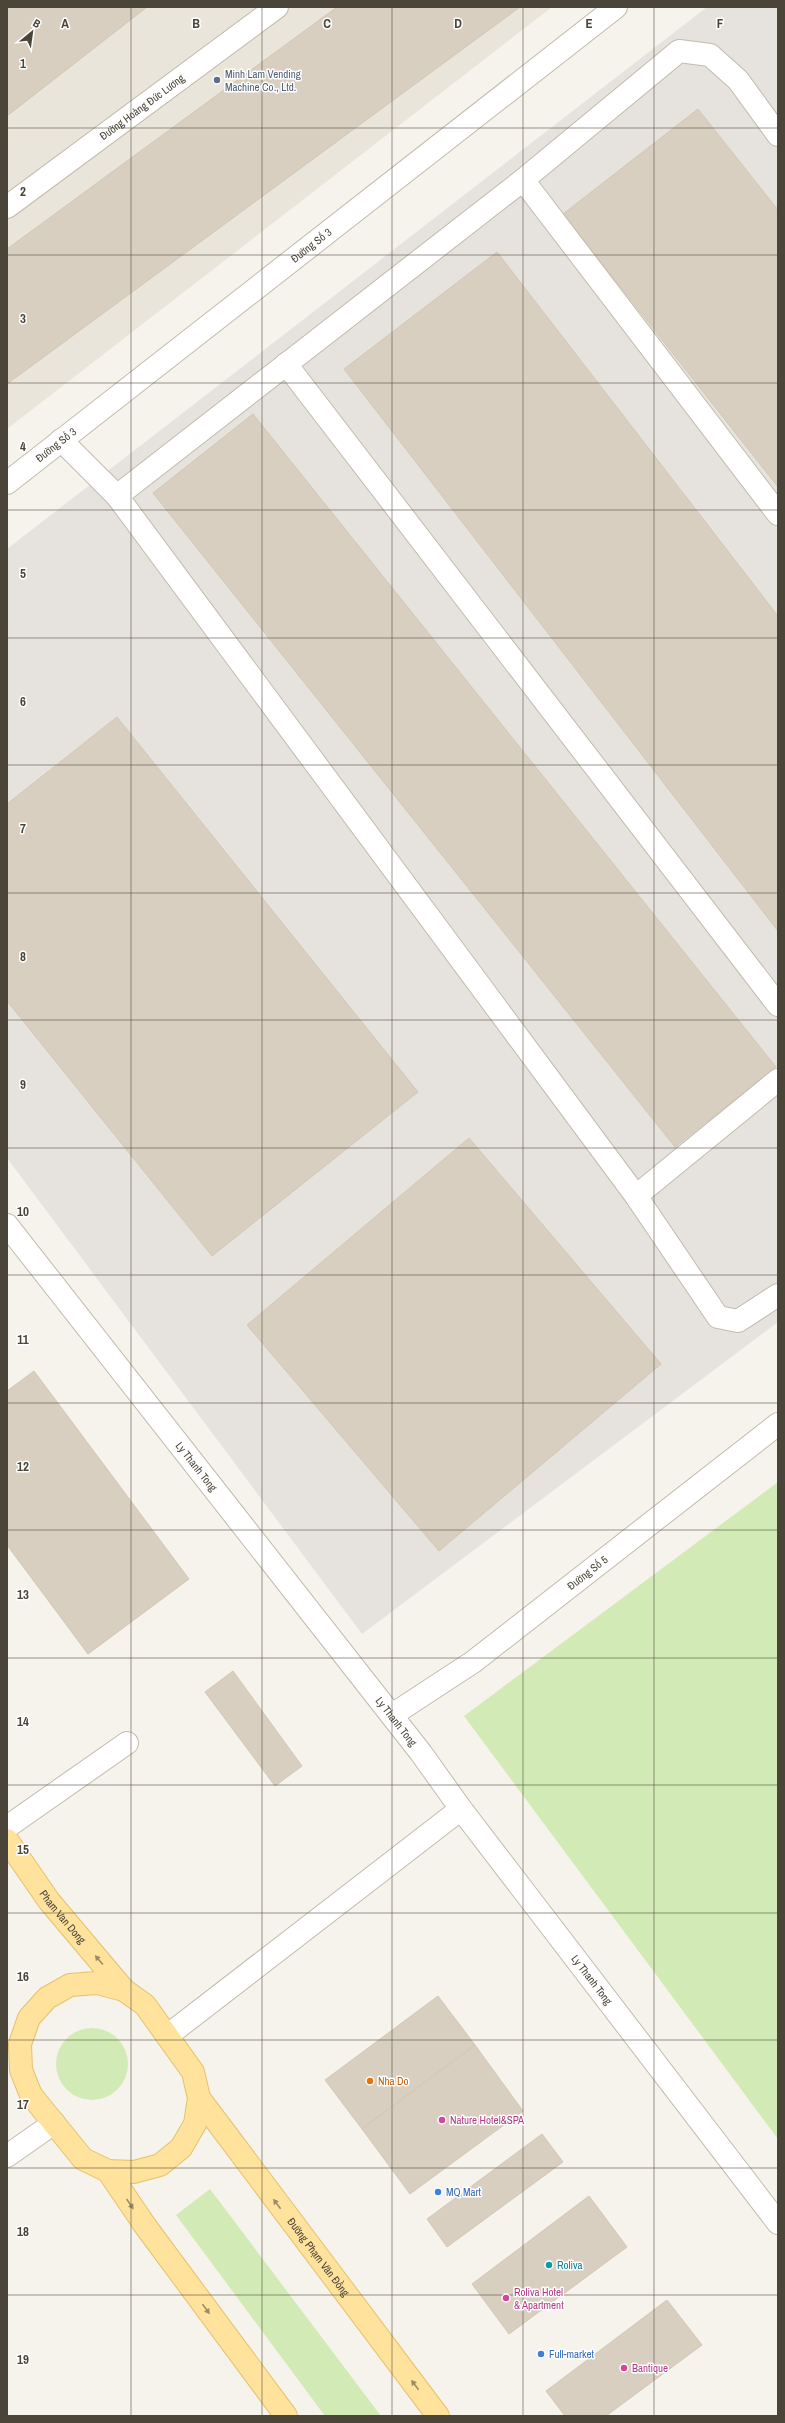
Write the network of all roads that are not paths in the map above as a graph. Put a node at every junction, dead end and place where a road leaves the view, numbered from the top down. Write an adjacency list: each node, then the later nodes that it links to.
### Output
1 (277, 7): 5 (street, Đường Hoàng Đức Lương)
2 (616, 7): 7 (street, Đường Số 3)
3 (778, 136): 4 (street)
4 (523, 180): 6 (street); 10 (street)
5 (7, 207)
6 (286, 364): 9 (street); 11 (street)
7 (62, 440): 8 (street, Đường Số 3); 9 (street)
8 (7, 483)
9 (117, 496): 13 (street)
10 (778, 514)
11 (778, 1005)
12 (778, 1080): 13 (street)
13 (636, 1196): 15 (street)
14 (7, 1225): 17 (street, Ly Thanh Tong)
15 (778, 1295)
16 (778, 1424): 17 (street, Đường Số 5)
17 (392, 1715): 19 (street, Ly Thanh Tong)
18 (127, 1743): 20 (street)
19 (461, 1809): 23 (street); 29 (street, Ly Thanh Tong)
20 (7, 1827)
21 (7, 1840): 22 (main road, Pham Van Dong, one-way to 21)
22 (124, 1990): 23 (main road); 24 (main road)
23 (167, 2036): 25 (main road)
24 (13, 2049): 26 (main road)
25 (199, 2098): 28 (main road); 31 (main road, Đường Phạm Văn Đồng, one-way to 25)
26 (54, 2123): 27 (street); 28 (main road)
27 (7, 2156)
28 (108, 2171): 30 (main road, one-way to 30)
29 (778, 2223)
30 (286, 2416)
31 (438, 2416)

